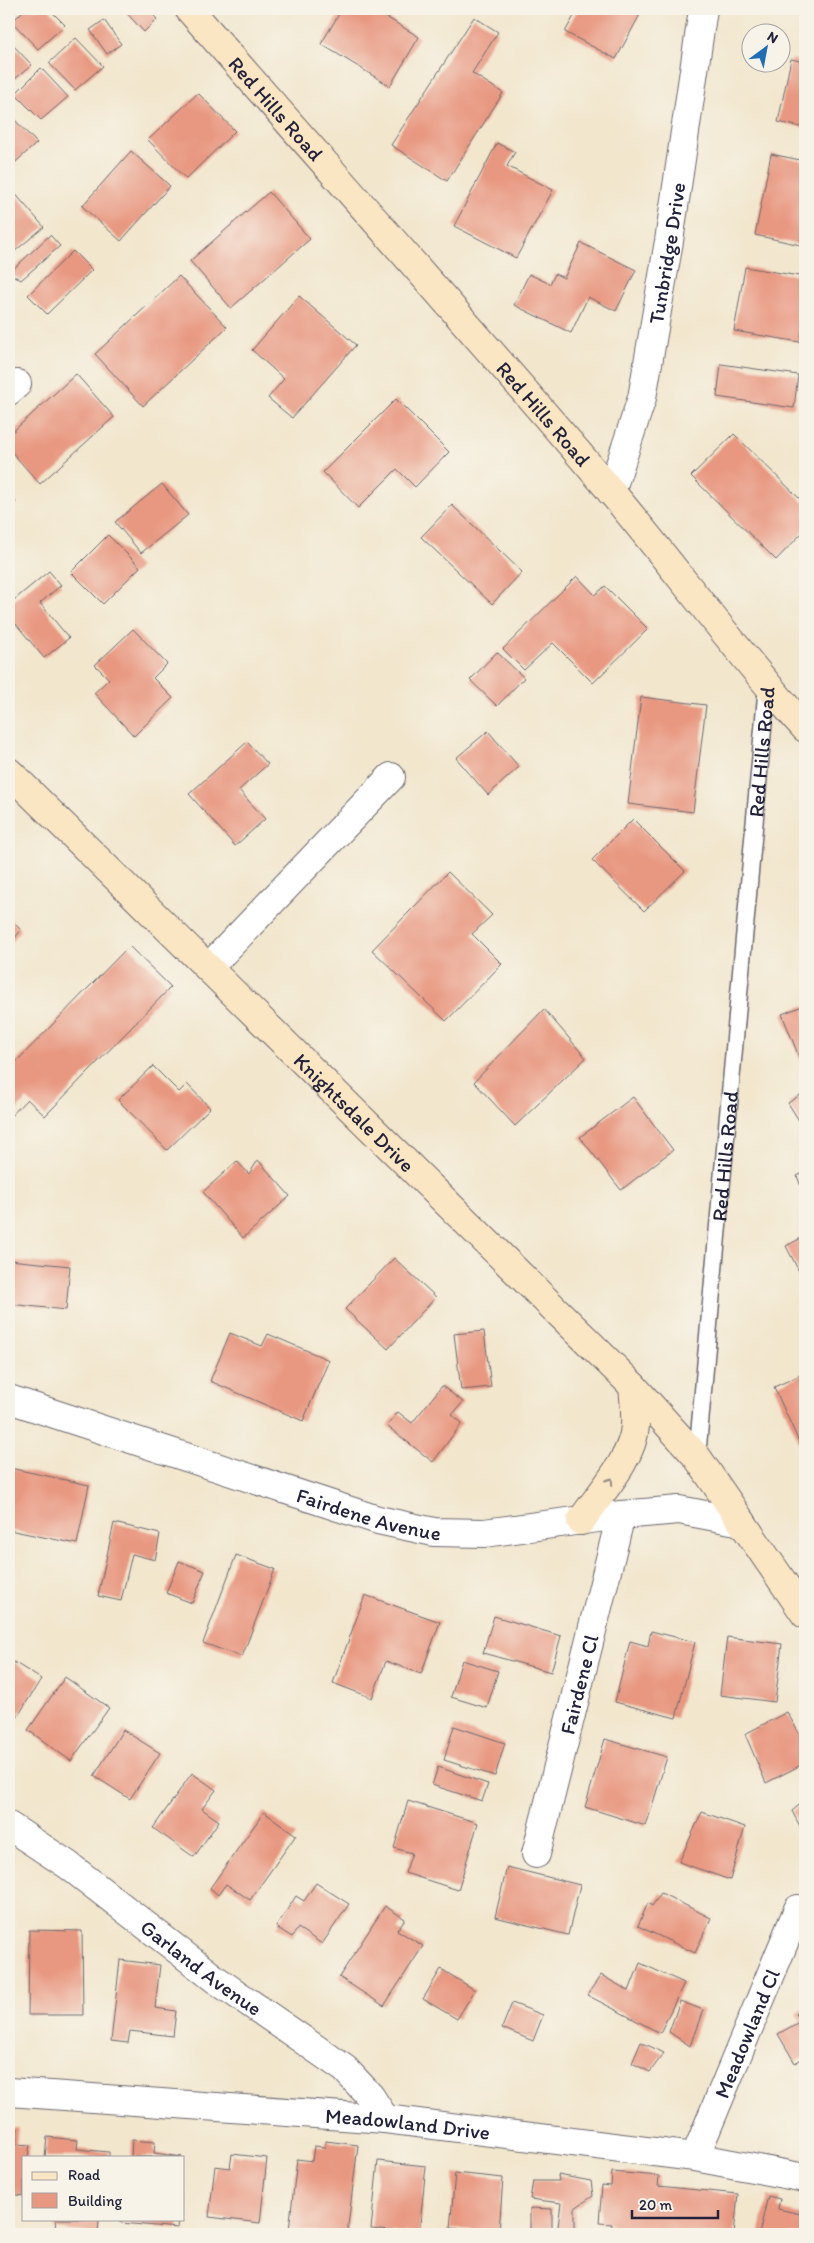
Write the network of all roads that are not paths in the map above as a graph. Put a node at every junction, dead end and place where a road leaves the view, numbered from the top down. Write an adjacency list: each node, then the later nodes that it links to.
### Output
1 (189, 9): 3 (main road, Red Hills Road)
2 (703, 9): 3 (street, Tunbridge Drive)
3 (611, 492): 4 (main road, Red Hills Road)
4 (767, 685): 5 (main road); 11 (lane, Red Hills Road)
5 (805, 728)
6 (9, 772): 8 (main road, Knightsdale Drive)
7 (391, 777): 8 (street)
8 (208, 968): 9 (main road, Knightsdale Drive)
9 (633, 1386): 11 (main road, Knightsdale Drive); 13 (main road, one-way to 9)
10 (9, 1399): 13 (street, Fairdene Avenue)
11 (697, 1457): 14 (main road)
12 (621, 1515): 13 (street, Fairdene Avenue); 14 (street, Fairdene Avenue); 17 (street, Fairdene Cl)
13 (581, 1521)
14 (742, 1522): 15 (main road)
15 (805, 1614)
16 (9, 1826): 20 (street, Garland Avenue)
17 (536, 1854)
18 (798, 1909): 21 (street, Meadowland Cl)
19 (9, 2092): 20 (street, Meadowland Drive)
20 (385, 2119): 21 (street, Meadowland Drive)
21 (695, 2157): 22 (street, Meadowland Drive)
22 (805, 2178)

